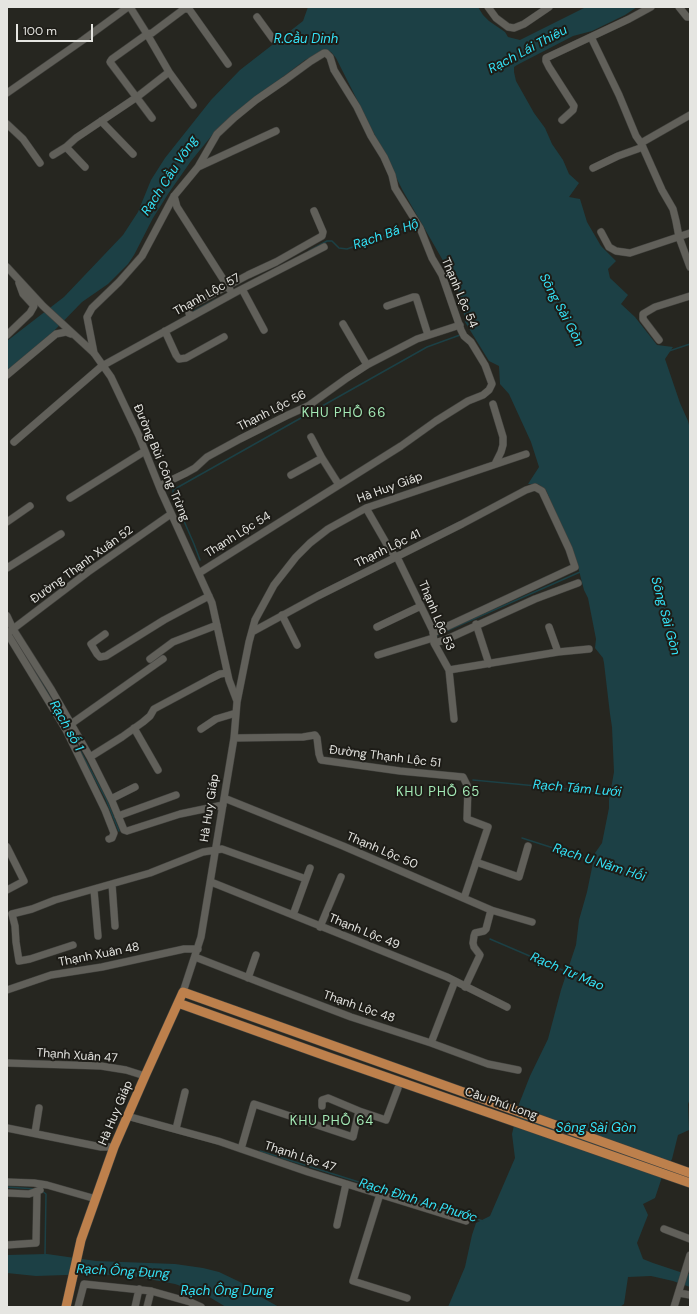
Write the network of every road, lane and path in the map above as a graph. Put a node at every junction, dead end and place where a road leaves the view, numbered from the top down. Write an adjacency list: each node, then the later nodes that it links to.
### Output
1 (129, 7): 8 (street); 13 (street)
2 (488, 7): 3 (street)
3 (549, 7)
4 (650, 7): 9 (street)
5 (678, 7): 7 (street)
6 (257, 17): 10 (street)
7 (690, 17)
8 (147, 34): 11 (street); 12 (street); 14 (street)
9 (591, 37): 18 (street); 22 (street)
10 (273, 39)
11 (228, 64)
12 (169, 72): 14 (street); 15 (street)
13 (7, 93)
14 (137, 97): 17 (street); 19 (street)
15 (193, 105)
16 (690, 115): 22 (street)
17 (152, 118)
18 (562, 120)
19 (101, 121): 23 (street); 24 (street)
20 (7, 124): 26 (street)
21 (276, 131): 28 (street)
22 (642, 145): 29 (street); 34 (street)
23 (66, 146): 25 (street); 27 (street)
24 (133, 154)
25 (53, 156)
26 (40, 163)
27 (85, 167)
28 (198, 167): 30 (street); 46 (street, Thạnh Lộc 54)
29 (593, 168)
30 (174, 196): 40 (street); 52 (street)
31 (314, 211): 40 (street)
32 (601, 232): 34 (street)
33 (690, 233): 34 (street)
34 (679, 237): 36 (street)
35 (324, 247): 39 (street, Thạnh Lộc 57)
36 (690, 267)
37 (7, 268): 38 (street, Đường Bùi Công Trừng)
38 (18, 280): 47 (street); 49 (street, Đường Bùi Công Trừng)
39 (242, 289): 40 (street, Thạnh Lộc 57); 44 (street)
40 (230, 291): 45 (street, Thạnh Lộc 57)
41 (690, 296): 51 (street)
42 (387, 306): 48 (street)
43 (343, 324): 54 (street)
44 (264, 330)
45 (165, 331): 50 (street); 53 (street, Thạnh Lộc 57)
46 (462, 331): 48 (street, Thạnh Lộc 56); 64 (street, Thạnh Lộc 54)
47 (7, 335)
48 (428, 335): 54 (street, Thạnh Lộc 56)
49 (75, 336): 52 (street, Đường Bùi Công Trừng); 55 (street)
50 (224, 337)
51 (659, 340)
52 (94, 353): 53 (street, Đường Bùi Công Trừng)
53 (102, 366): 58 (street, Thạnh Lộc 57); 59 (street, Đường Bùi Công Trừng)
54 (367, 366): 65 (street, Thạnh Lộc 56)
55 (7, 375)
56 (493, 404): 62 (street)
57 (311, 437): 61 (street)
58 (14, 442)
59 (145, 450): 65 (street, Đường Bùi Công Trừng); 66 (street)
60 (526, 454): 62 (street, Hà Huy Giáp)
61 (322, 458): 63 (street); 64 (street)
62 (495, 464): 68 (street, Hà Huy Giáp)
63 (291, 475)
64 (338, 485): 74 (street, Thạnh Lộc 54)
65 (158, 486): 69 (street, Đường Bùi Công Trừng)
66 (70, 498)
67 (30, 506): 70 (street)
68 (366, 508): 72 (street, Thạnh Lộc 53); 87 (street, Hà Huy Giáp)
69 (171, 514): 74 (street, Đường Bùi Công Trừng); 86 (street, Đường Thạnh Xuân 52)
70 (7, 522)
71 (61, 534): 73 (street)
72 (395, 556): 76 (street, Thạnh Lộc 41); 79 (street, Thạnh Lộc 53); 80 (street, Thạnh Lộc 41)
73 (7, 568)
74 (199, 573): 77 (street, Đường Bùi Công Trừng)
75 (578, 583): 78 (street)
76 (530, 588): 78 (street); 89 (street)
77 (209, 596): 82 (street, Đường Bùi Công Trừng); 88 (street)
78 (535, 598): 83 (street)
79 (421, 606): 84 (street); 89 (street, Thạnh Lộc 53)
80 (282, 615): 87 (street, Thạnh Lộc 41); 90 (street)
81 (7, 616): 86 (street)
82 (217, 624): 94 (street); 98 (street, Đường Bùi Công Trừng)
83 (476, 624): 89 (street); 96 (street)
84 (377, 627)
85 (549, 627): 92 (street)
86 (9, 632): 102 (street); 113 (street)
87 (252, 632): 99 (street, Hà Huy Giáp)
88 (105, 634)
89 (433, 638): 93 (street); 97 (street, Thạnh Lộc 53)
90 (297, 645)
91 (589, 649): 92 (street)
92 (558, 652): 96 (street)
93 (378, 655)
94 (150, 659)
95 (163, 660): 102 (street)
96 (489, 664): 97 (street)
97 (448, 670): 101 (street, Thạnh Lộc 53)
98 (227, 673): 99 (street, Đường Bùi Công Trừng); 103 (street)
99 (237, 702): 100 (street, Hà Huy Giáp)
100 (236, 713): 104 (street); 105 (street, Hà Huy Giáp)
101 (454, 719)
102 (72, 724): 106 (street)
103 (134, 728): 106 (street); 107 (street)
104 (201, 729)
105 (234, 738): 111 (street, Hà Huy Giáp); 117 (street, Đường Thạnh Lộc 51)
106 (90, 757): 110 (street)
107 (158, 770)
108 (135, 787): 110 (street)
109 (176, 795): 112 (street)
110 (111, 799): 112 (street)
111 (223, 801): 112 (street); 116 (street, Hà Huy Giáp); 125 (street, Thạnh Lộc 50)
112 (118, 816)
113 (108, 839)
114 (528, 846): 117 (street)
115 (7, 847): 123 (street)
116 (216, 850): 120 (street); 121 (street, Hà Huy Giáp); 122 (street)
117 (476, 862): 125 (street)
118 (310, 868): 120 (street)
119 (341, 877): 130 (street)
120 (306, 879): 127 (street)
121 (210, 882): 127 (street, Thạnh Lộc 49); 133 (street, Hà Huy Giáp)
122 (112, 884): 124 (street); 129 (street)
123 (7, 890)
124 (94, 890): 131 (street); 132 (street)
125 (464, 898): 126 (street, Thạnh Lộc 50)
126 (492, 910): 128 (street, Thạnh Lộc 50); 138 (street)
127 (293, 915): 130 (street, Thạnh Lộc 49)
128 (532, 922)
129 (115, 926)
130 (320, 927): 137 (street, Thạnh Lộc 49)
131 (98, 936)
132 (73, 945)
133 (198, 949): 135 (street, Hà Huy Giáp); 139 (street, Thạnh Xuân 48)
134 (256, 955): 136 (street)
135 (195, 957): 136 (street, Thạnh Lộc 48); 140 (street, Hà Huy Giáp)
136 (248, 978): 143 (street, Thạnh Lộc 48)
137 (455, 981): 138 (street, Thạnh Lộc 49); 143 (street)
138 (465, 987): 142 (street, Thạnh Lộc 49)
139 (7, 990)
140 (183, 992): 141 (main road, Hà Huy Giáp); 158 (main road, Cầu Phú Long)
141 (178, 1003): 146 (main road, Hà Huy Giáp); 160 (main road, Cầu Phú Long)
142 (507, 1008)
143 (431, 1043): 145 (street, Thạnh Lộc 48)
144 (7, 1063): 146 (street, Thạnh Xuân 47)
145 (518, 1070)
146 (145, 1076): 152 (main road, Hà Huy Giáp)
147 (398, 1088): 151 (street)
148 (185, 1092): 154 (street)
149 (322, 1106): 151 (street)
150 (39, 1108): 155 (street)
151 (359, 1111): 157 (street)
152 (127, 1116): 154 (street, Thạnh Lộc 47); 156 (main road, Hà Huy Giáp)
153 (7, 1128): 155 (street)
154 (176, 1129): 157 (street, Thạnh Lộc 47)
155 (35, 1133): 156 (street)
156 (114, 1147): 165 (main road, Hà Huy Giáp)
157 (241, 1149): 161 (street, Thạnh Lộc 47)
158 (690, 1173)
159 (7, 1182): 162 (street)
160 (690, 1183)
161 (346, 1184): 164 (street, Thạnh Lộc 47); 167 (street)
162 (41, 1189): 163 (street); 165 (street); 170 (street)
163 (7, 1193)
164 (380, 1194): 166 (street, Thạnh Lộc 47); 176 (street)
165 (96, 1200): 178 (main road, Hà Huy Giáp)
166 (466, 1221)
167 (337, 1225)
168 (664, 1229): 169 (street)
169 (690, 1239)
170 (7, 1245)
171 (690, 1255): 174 (street)
172 (139, 1289): 173 (street); 179 (street); 180 (street)
173 (151, 1291): 177 (street); 181 (street)
174 (679, 1293): 175 (street); 183 (street)
175 (690, 1295)
176 (407, 1298)
177 (184, 1304): 182 (street)
178 (66, 1307)
179 (78, 1307)
180 (135, 1307)
181 (147, 1307)
182 (200, 1307)
183 (674, 1307)

